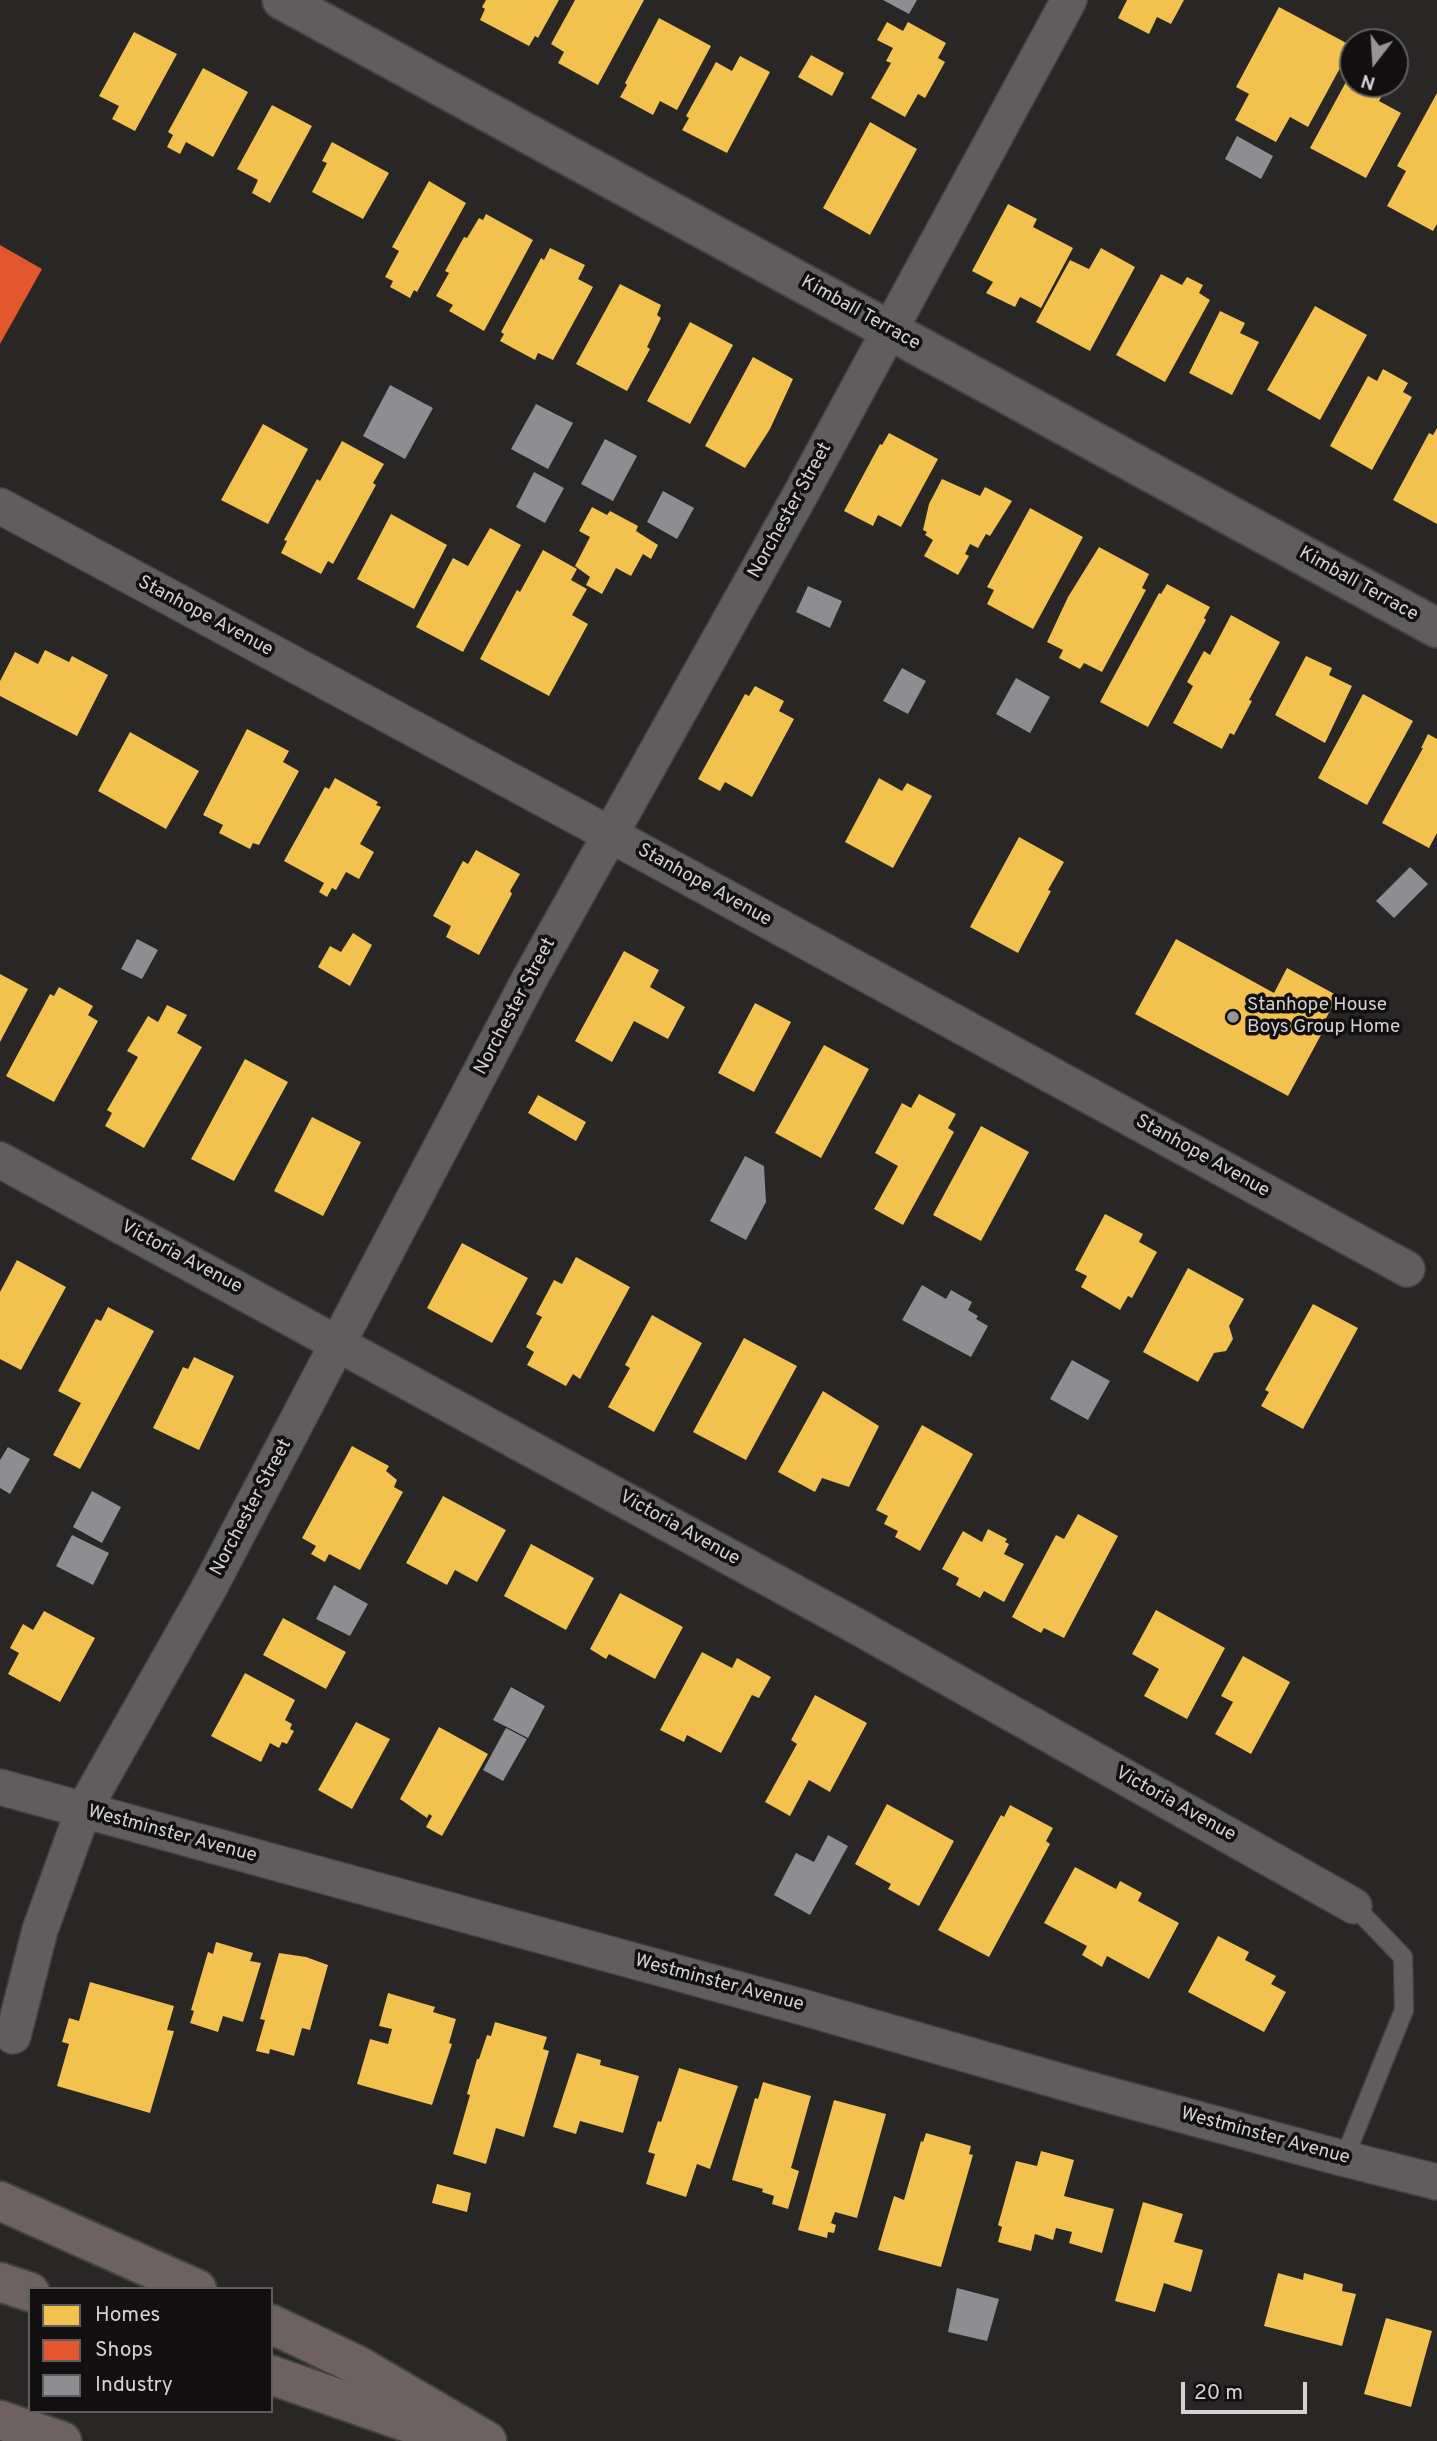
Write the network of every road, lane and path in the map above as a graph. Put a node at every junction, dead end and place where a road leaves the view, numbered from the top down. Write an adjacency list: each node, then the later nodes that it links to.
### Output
1 (282, 0): 3 (street, Kimball Terrace)
2 (1069, 0): 3 (street, Norchester Street)
3 (888, 329): 5 (street, Kimball Terrace); 6 (street, Norchester Street)
4 (0, 506): 6 (street, Stanhope Avenue)
5 (1437, 628)
6 (611, 835): 8 (street, Stanhope Avenue); 9 (street, Norchester Street)
7 (0, 1160): 9 (street, Victoria Avenue)
8 (1407, 1269)
9 (339, 1343): 11 (street, Norchester Street); 12 (street, Victoria Avenue)
10 (0, 1787): 11 (street, Westminster Avenue)
11 (83, 1811): 13 (street, Norchester Street); 14 (street, Westminster Avenue)
12 (1354, 1906): 14 (lane)
13 (13, 2036)
14 (1344, 2159): 15 (street, Westminster Avenue)
15 (1437, 2182)
16 (0, 2201): 18 (highway)
17 (0, 2281): 19 (highway)
18 (193, 2287)
19 (28, 2291)
20 (273, 2325): 25 (highway)
21 (273, 2376): 24 (highway)
22 (0, 2420): 23 (highway)
23 (62, 2441)
24 (462, 2441)
25 (486, 2441)

